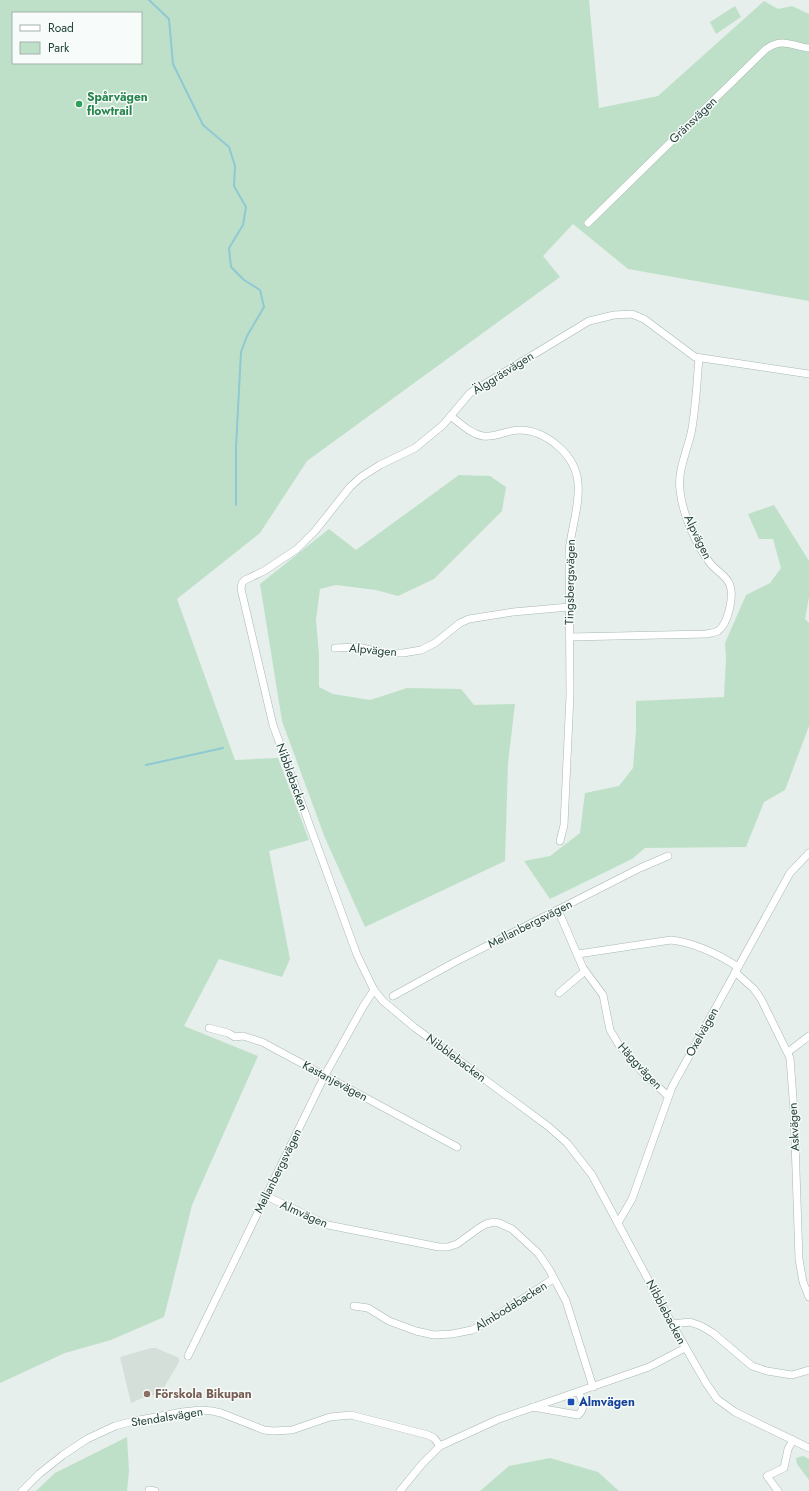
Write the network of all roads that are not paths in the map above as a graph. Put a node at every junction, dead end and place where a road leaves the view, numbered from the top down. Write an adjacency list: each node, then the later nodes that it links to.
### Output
1 (809, 48): 2 (street, Gränsvägen)
2 (588, 222)
3 (699, 358): 4 (street, Älggräsvägen); 5 (street, Älggräsvägen); 8 (street, Alpvägen)
4 (809, 374)
5 (452, 417): 6 (street, Älggräsvägen); 7 (street, Tingsbergsvägen)
6 (245, 580): 17 (street, Nibblebacken)
7 (569, 607): 8 (street, Tingsbergsvägen); 9 (street, Alpvägen)
8 (570, 637): 10 (street, Tingsbergsvägen)
9 (335, 648)
10 (560, 841)
11 (809, 852): 15 (street, Oxelvägen)
12 (668, 856): 13 (street, Mellanbergsvägen)
13 (558, 910): 14 (street, Häggvägen); 19 (street, Mellanbergsvägen)
14 (578, 954): 15 (street, Askvägen); 16 (street, Häggvägen)
15 (736, 969): 22 (street, Askvägen); 24 (street, Oxelvägen)
16 (585, 971): 18 (street); 24 (street, Häggvägen)
17 (374, 990): 23 (street, Mellanbergsvägen); 27 (street, Nibblebacken)
18 (559, 993)
19 (393, 996)
20 (209, 1028): 23 (street, Kastanjevägen)
21 (809, 1036): 22 (street)
22 (788, 1052): 29 (street, Askvägen)
23 (325, 1075): 25 (street, Kastanjevägen); 26 (street, Mellanbergsvägen)
24 (668, 1096): 27 (street, Oxelvägen)
25 (457, 1147)
26 (266, 1196): 28 (street, Almvägen); 33 (street, Mellanbergsvägen)
27 (618, 1223): 31 (street, Nibblebacken)
28 (553, 1279): 30 (street, Almbodabacken); 35 (street, Almvägen)
29 (809, 1297)
30 (354, 1306)
31 (672, 1324): 32 (street, Nibblebacken); 34 (street)
32 (685, 1348): 35 (street); 38 (street, Nibblebacken)
33 (188, 1356)
34 (809, 1370)
35 (593, 1387): 36 (street)
36 (579, 1392): 37 (street); 37 (street)
37 (532, 1406): 39 (street)
38 (793, 1440): 40 (street, Nibblebacken); 43 (street)
39 (440, 1446): 41 (street, Stendalsvägen); 42 (street)
40 (809, 1448)
41 (22, 1491)
42 (400, 1491)
43 (778, 1491)

